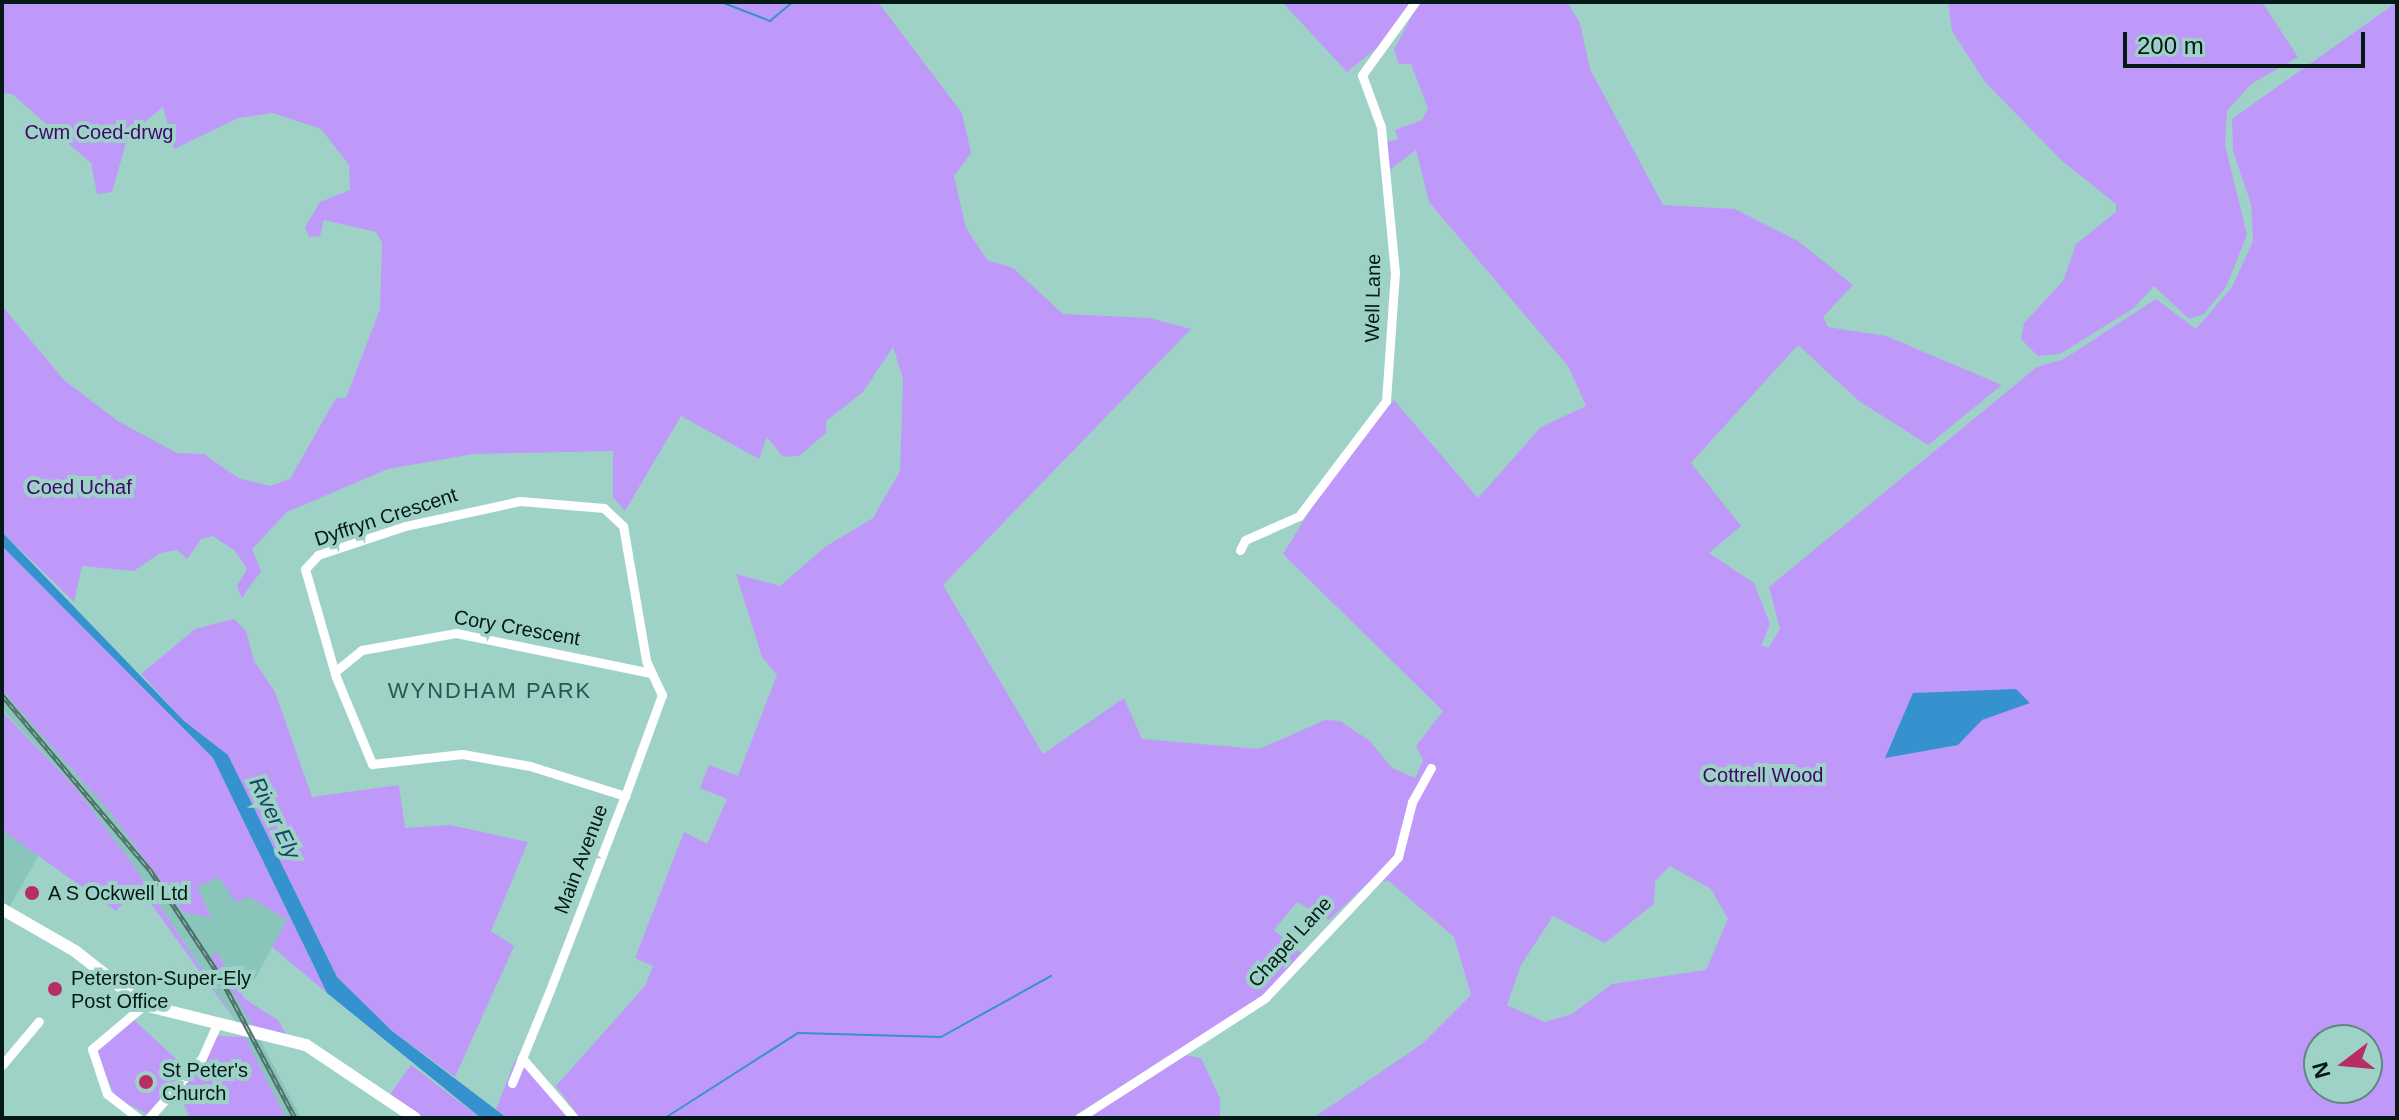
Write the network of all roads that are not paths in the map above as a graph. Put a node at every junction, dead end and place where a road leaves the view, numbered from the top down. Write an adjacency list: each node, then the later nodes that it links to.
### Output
1 (1415, 2): 2 (street, Well Lane)
2 (1240, 550)
3 (337, 670): 4 (street, Cory Crescent); 4 (street, Dyffryn Crescent); 6 (street)
4 (651, 673): 6 (street, Main Avenue)
5 (1431, 768): 18 (street, Chapel Lane)
6 (625, 796): 11 (street, Main Avenue)
7 (2, 909): 8 (street)
8 (144, 1005): 10 (street); 14 (street)
9 (39, 1021): 12 (street)
10 (216, 1027): 15 (street); 16 (street)
11 (522, 1058): 13 (street, Main Avenue); 17 (street)
12 (2, 1065)
13 (512, 1083)
14 (138, 1118)
15 (149, 1118)
16 (415, 1118)
17 (574, 1118)
18 (1079, 1118)

